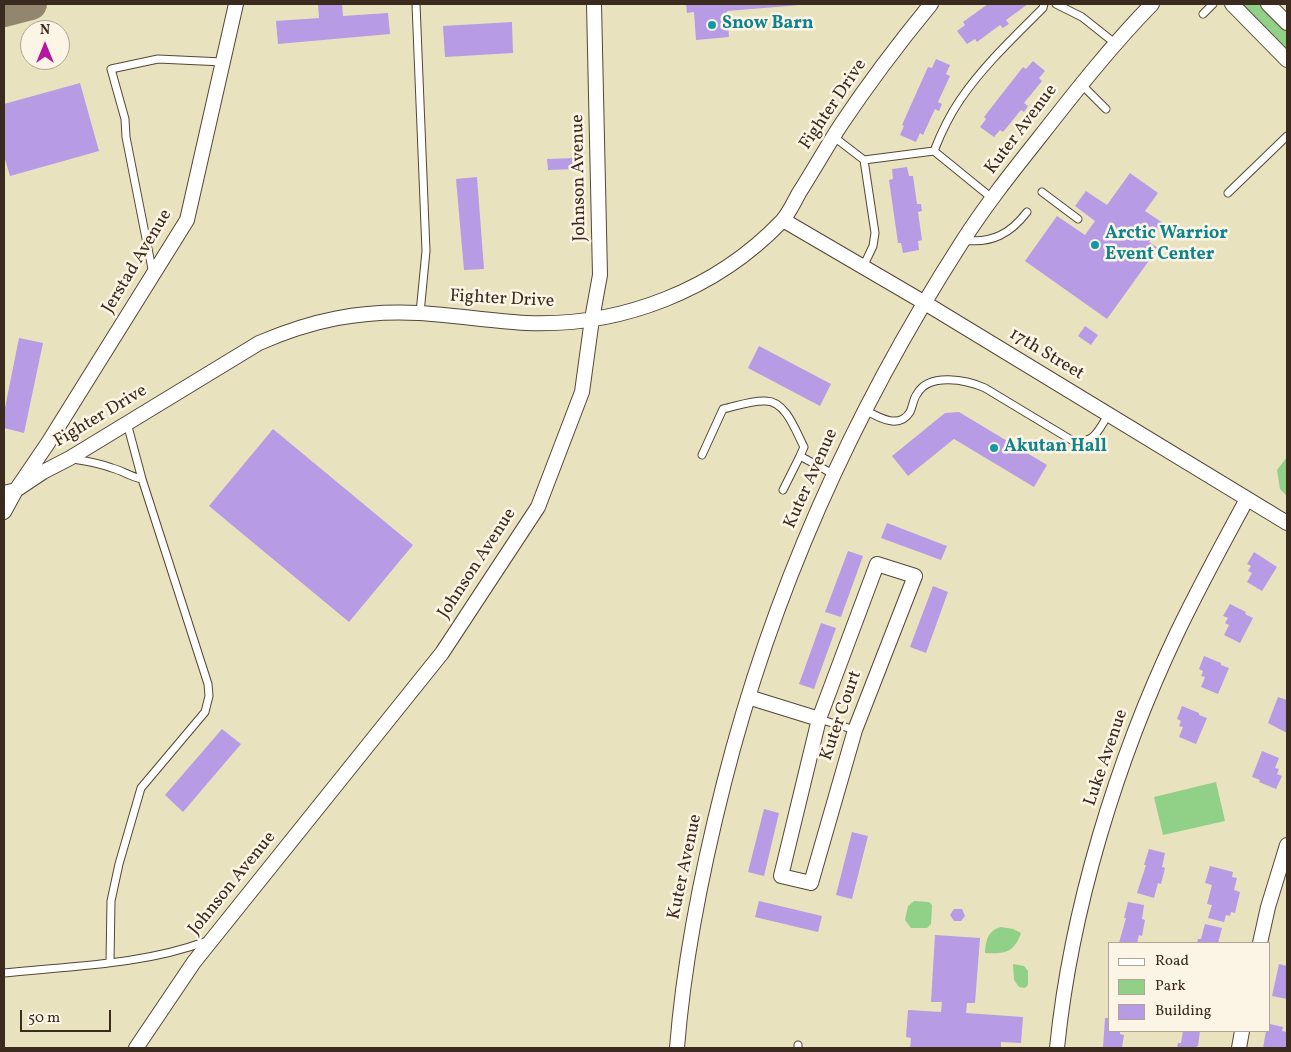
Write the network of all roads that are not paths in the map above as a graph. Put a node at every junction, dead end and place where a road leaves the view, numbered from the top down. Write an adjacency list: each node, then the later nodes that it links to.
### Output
1 (236, 4): 15 (street, Jerstad Avenue)
2 (416, 4): 32 (lane)
3 (594, 4): 33 (street, Johnson Avenue)
4 (931, 4): 19 (street, Fighter Drive)
5 (1044, 4): 20 (lane)
6 (1056, 4): 13 (lane)
7 (1152, 4): 13 (street, Kuter Avenue)
8 (1213, 4): 11 (lane)
9 (1232, 4): 14 (street)
10 (1268, 4): 12 (street)
11 (1203, 14)
12 (1287, 23)
13 (1116, 44): 16 (street, Kuter Avenue)
14 (1287, 60)
15 (223, 62): 30 (street, Jerstad Avenue); 30 (lane)
16 (1080, 84): 17 (lane); 24 (street, Kuter Avenue)
17 (1106, 109)
18 (1287, 136): 23 (lane)
19 (834, 137): 21 (lane); 27 (street, Fighter Drive)
20 (934, 152): 21 (lane); 24 (lane)
21 (864, 160): 29 (lane)
22 (1042, 192): 26 (lane)
23 (1228, 193)
24 (994, 199): 28 (street, Kuter Avenue)
25 (1027, 212): 28 (lane)
26 (1078, 219)
27 (783, 220): 29 (street, 17th Street); 33 (street, Fighter Drive)
28 (964, 240): 31 (street, Kuter Avenue)
29 (863, 267): 31 (street, 17th Street)
30 (153, 274): 43 (street, Jerstad Avenue)
31 (925, 303): 34 (street, Kuter Avenue); 35 (street, 17th Street)
32 (420, 313): 33 (street, Fighter Drive); 36 (street, Fighter Drive)
33 (592, 319): 51 (street, Johnson Avenue)
34 (864, 410): 35 (lane); 40 (street, Kuter Avenue)
35 (1108, 415): 44 (street, 17th Street)
36 (127, 423): 39 (street, Fighter Drive); 41 (lane)
37 (702, 455): 38 (lane)
38 (800, 456): 40 (lane); 42 (lane)
39 (70, 458): 41 (lane); 43 (street, Fighter Drive)
40 (834, 474): 47 (street, Kuter Avenue)
41 (142, 479): 53 (lane)
42 (783, 490)
43 (10, 491): 45 (street, Jerstad Avenue)
44 (1247, 499): 46 (street, 17th Street); 58 (street, Luke Avenue)
45 (4, 512)
46 (1287, 523)
47 (748, 697): 48 (street, Kuter Court); 57 (street, Kuter Avenue)
48 (819, 719): 49 (lane); 49 (street, Kuter Court); 49 (street, Kuter Court)
49 (855, 730)
50 (1287, 845): 52 (street)
51 (212, 939): 53 (lane); 56 (street, Johnson Avenue)
52 (1260, 942)
53 (110, 962): 54 (lane)
54 (4, 973)
55 (1242, 1032): 59 (street)
56 (136, 1048)
57 (677, 1048)
58 (1057, 1048)
59 (1239, 1048)

